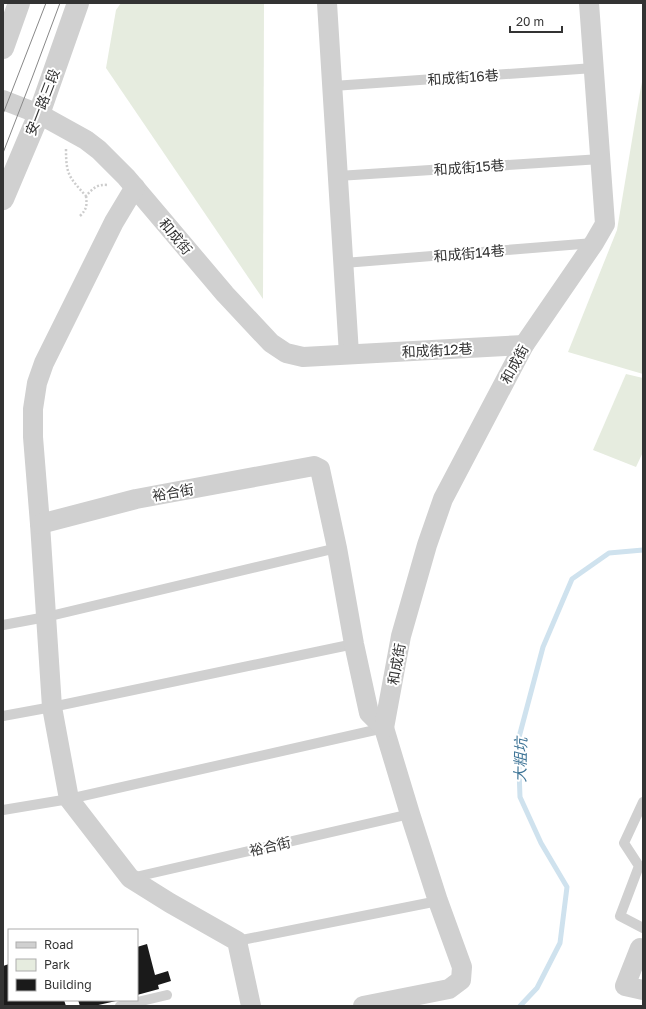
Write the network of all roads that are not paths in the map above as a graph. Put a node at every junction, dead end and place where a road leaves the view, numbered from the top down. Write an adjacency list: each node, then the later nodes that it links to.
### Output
1 (19, 3): 5 (street)
2 (78, 3): 9 (street, 安一路三段)
3 (327, 3): 7 (street)
4 (589, 3): 6 (street, 和成街)
5 (3, 48)
6 (594, 68): 7 (lane, 和成街16巷); 10 (street, 和成街)
7 (332, 86): 11 (street)
8 (3, 100): 9 (street, 和成街)
9 (39, 114): 12 (street, 和成街); 13 (street, 安一路三段)
10 (600, 158): 11 (lane, 和成街15巷); 14 (street, 和成街)
11 (338, 176): 15 (street)
12 (134, 187): 17 (street, 和成街); 18 (street)
13 (3, 199)
14 (594, 243): 15 (lane, 和成街14巷); 16 (street, 和成街)
15 (344, 263): 17 (street)
16 (524, 346): 17 (street, 和成街12巷); 25 (street, 和成街)
17 (349, 354)
18 (40, 524): 19 (street, 裕合街); 20 (street)
19 (337, 548): 20 (lane); 22 (street, 裕合街)
20 (46, 617): 21 (lane); 23 (street)
21 (3, 625)
22 (354, 644): 23 (lane); 25 (street, 裕合街)
23 (52, 707): 24 (lane); 26 (street)
24 (3, 716)
25 (384, 728): 26 (lane); 29 (street, 裕合街)
26 (69, 799): 28 (lane); 30 (street)
27 (643, 802): 32 (lane)
28 (3, 810)
29 (410, 814): 30 (lane, 裕合街); 31 (street, 裕合街)
30 (130, 878): 33 (street)
31 (438, 901): 33 (lane); 39 (street, 裕合街)
32 (643, 928)
33 (237, 941): 38 (street)
34 (643, 949): 35 (street)
35 (643, 990)
36 (166, 995): 37 (lane)
37 (120, 1006)
38 (251, 1006)
39 (363, 1006)

